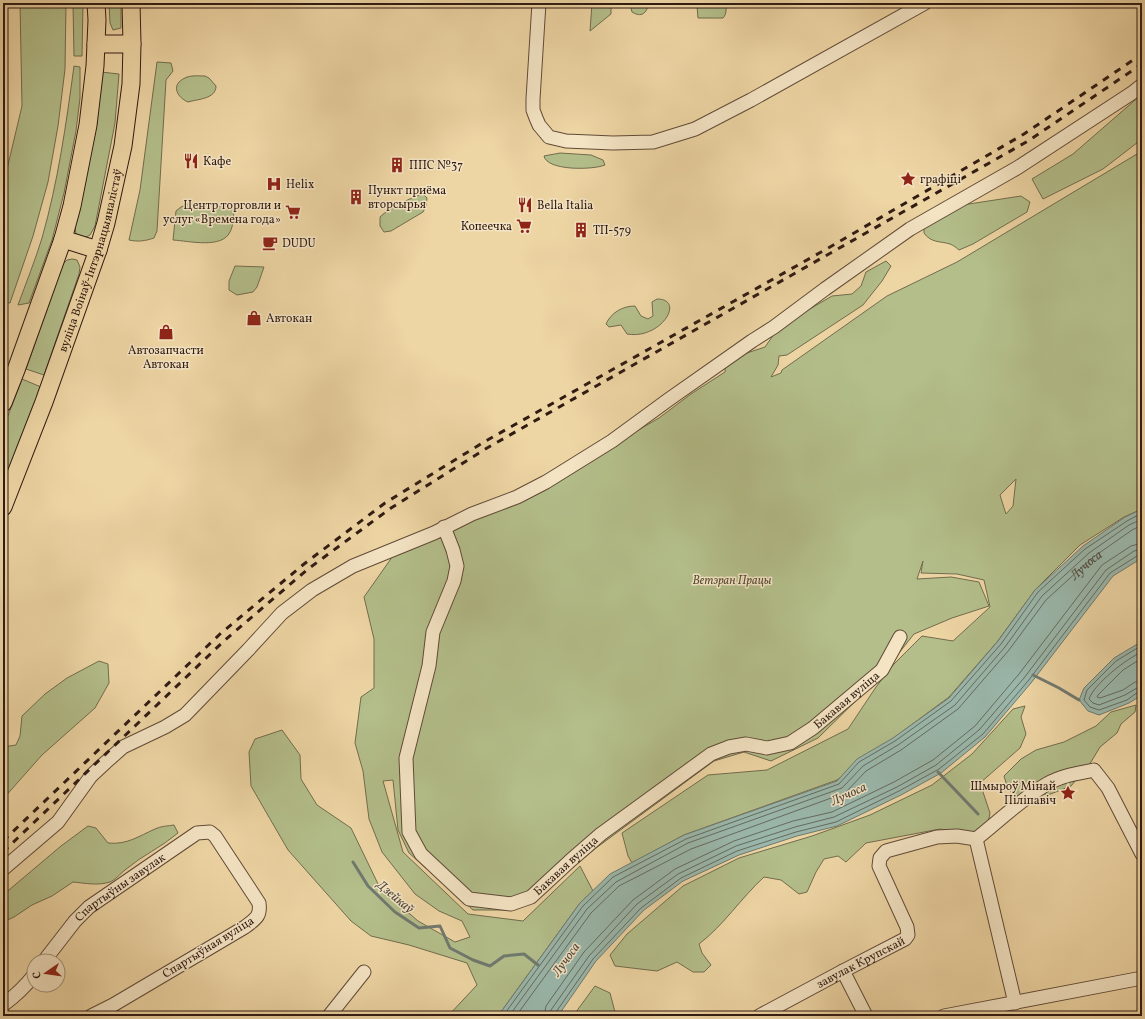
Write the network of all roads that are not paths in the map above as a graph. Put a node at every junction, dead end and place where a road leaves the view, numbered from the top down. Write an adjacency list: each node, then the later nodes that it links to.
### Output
1 (96, 3): 5 (main road)
2 (130, 3): 6 (main road, вуліца Воінаў-Інтэрнацыяналістаў)
3 (539, 3): 4 (street)
4 (926, 3)
5 (96, 44): 6 (main road); 8 (main road)
6 (132, 44): 9 (main road, вуліца Воінаў-Інтэрнацыяналістаў)
7 (1142, 85): 12 (street)
8 (63, 239): 9 (main road); 10 (main road)
9 (98, 250): 11 (main road, вуліца Воінаў-Інтэрнацыяналістаў)
10 (3, 403)
11 (3, 507)
12 (444, 527): 13 (street, Бакавая вуліца); 17 (street)
13 (900, 637)
14 (210, 832): 18 (street, Спартыўны завулак); 25 (street, Спартыўная вуліца)
15 (976, 839): 16 (street); 19 (street, завулак Крупскай); 23 (street)
16 (1142, 854)
17 (3, 869)
18 (50, 953)
19 (843, 971): 27 (street, завулак Крупскай); 28 (street)
20 (364, 972): 26 (street)
21 (1142, 978): 23 (street)
22 (26, 983): 24 (street)
23 (1014, 1003): 29 (street)
24 (3, 1005)
25 (91, 1016)
26 (328, 1016)
27 (759, 1016)
28 (866, 1016)
29 (944, 1016)

